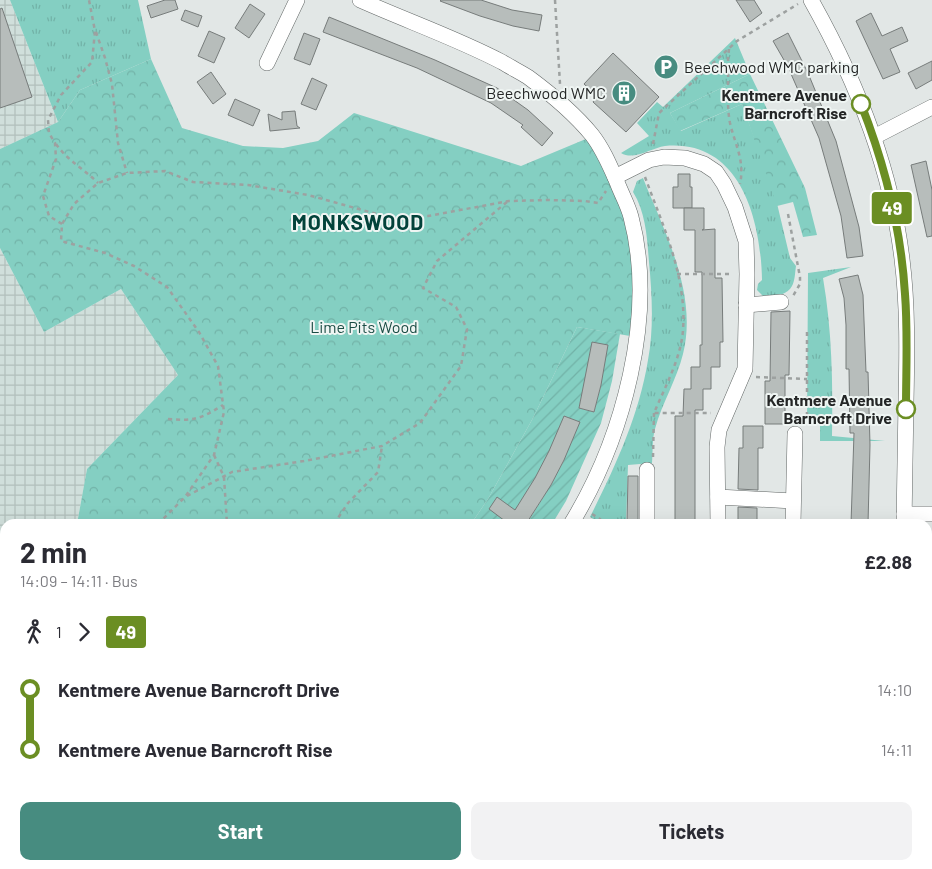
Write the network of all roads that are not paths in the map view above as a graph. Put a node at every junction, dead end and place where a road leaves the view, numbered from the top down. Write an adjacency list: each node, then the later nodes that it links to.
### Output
1 (297, 0): 4 (street)
2 (360, 0): 7 (street)
3 (805, 2): 6 (street)
4 (267, 63)
5 (932, 108): 6 (street)
6 (874, 137): 19 (street)
7 (615, 177): 9 (street); 15 (street)
8 (781, 302): 9 (street)
9 (746, 305): 12 (street)
10 (795, 434): 13 (street)
11 (647, 470): 16 (street)
12 (718, 497): 13 (street); 17 (street)
13 (793, 501): 18 (street)
14 (932, 514): 19 (street)
15 (573, 519)
16 (647, 519)
17 (718, 519)
18 (793, 519)
19 (904, 519)

